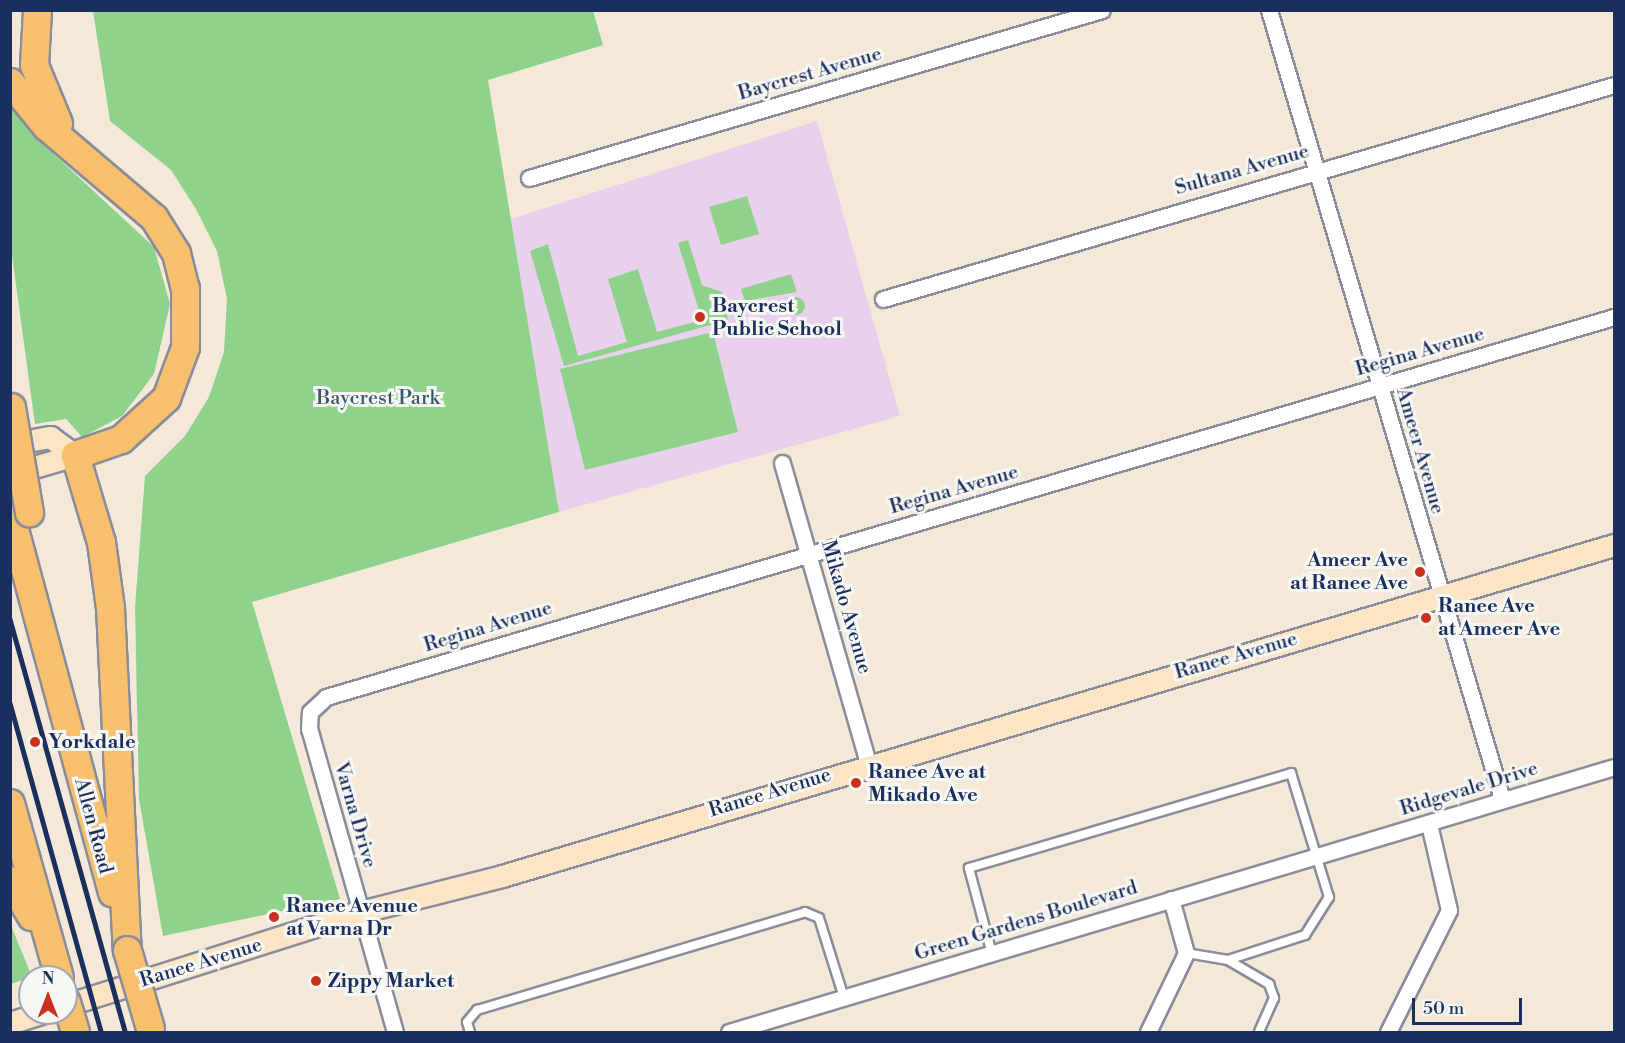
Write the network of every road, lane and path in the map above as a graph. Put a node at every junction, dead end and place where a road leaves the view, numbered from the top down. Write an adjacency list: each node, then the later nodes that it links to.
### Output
1 (37, 10): 6 (highway)
2 (1102, 10): 8 (street, Baycrest Avenue)
3 (1269, 10): 7 (street, Ameer Avenue)
4 (10, 82): 6 (highway)
5 (1614, 85): 7 (street, Sultana Avenue)
6 (99, 169): 14 (highway)
7 (1316, 170): 9 (street, Sultana Avenue); 11 (street, Ameer Avenue)
8 (529, 178)
9 (883, 299)
10 (1614, 317): 11 (street, Regina Avenue)
11 (1380, 386): 19 (street, Regina Avenue); 20 (street, Ameer Avenue)
12 (11, 406): 17 (highway, Allen Road, bridge)
13 (10, 444): 14 (street)
14 (75, 455): 16 (street); 33 (highway)
15 (783, 463): 19 (street, Mikado Avenue)
16 (10, 474)
17 (17, 514): 33 (highway, Allen Road)
18 (1614, 545): 20 (street, Ranee Avenue)
19 (809, 554): 21 (street, Regina Avenue); 22 (street, Mikado Avenue)
20 (1440, 596): 22 (street, Ranee Avenue); 24 (street, Ameer Avenue)
21 (310, 712): 31 (street, Varna Drive)
22 (868, 763): 31 (street, Ranee Avenue)
23 (1614, 766): 24 (street, Ridgevale Drive)
24 (1502, 799): 26 (street, Ridgevale Drive)
25 (10, 802): 32 (highway)
26 (1429, 824): 27 (street, Ridgevale Drive); 47 (street)
27 (1336, 852): 28 (street, Green Gardens Boulevard)
28 (1317, 857): 30 (street, Green Gardens Boulevard); 35 (lane); 36 (lane)
29 (10, 880): 32 (highway)
30 (1170, 899): 34 (street); 35 (street, Green Gardens Boulevard)
31 (360, 912): 38 (street, Ranee Avenue); 42 (street, Varna Drive)
32 (50, 948): 37 (highway)
33 (127, 950): 41 (highway, Allen Road, bridge)
34 (1186, 953): 36 (lane); 45 (street)
35 (992, 954): 39 (street, Green Gardens Boulevard)
36 (1228, 960): 46 (lane)
37 (55, 965)
38 (78, 999)
39 (844, 1000): 40 (street, Green Gardens Boulevard); 43 (lane)
40 (753, 1029): 44 (street, Green Gardens Boulevard)
41 (151, 1030)
42 (395, 1032)
43 (470, 1032)
44 (729, 1032)
45 (1148, 1032)
46 (1259, 1032)
47 (1388, 1032)

